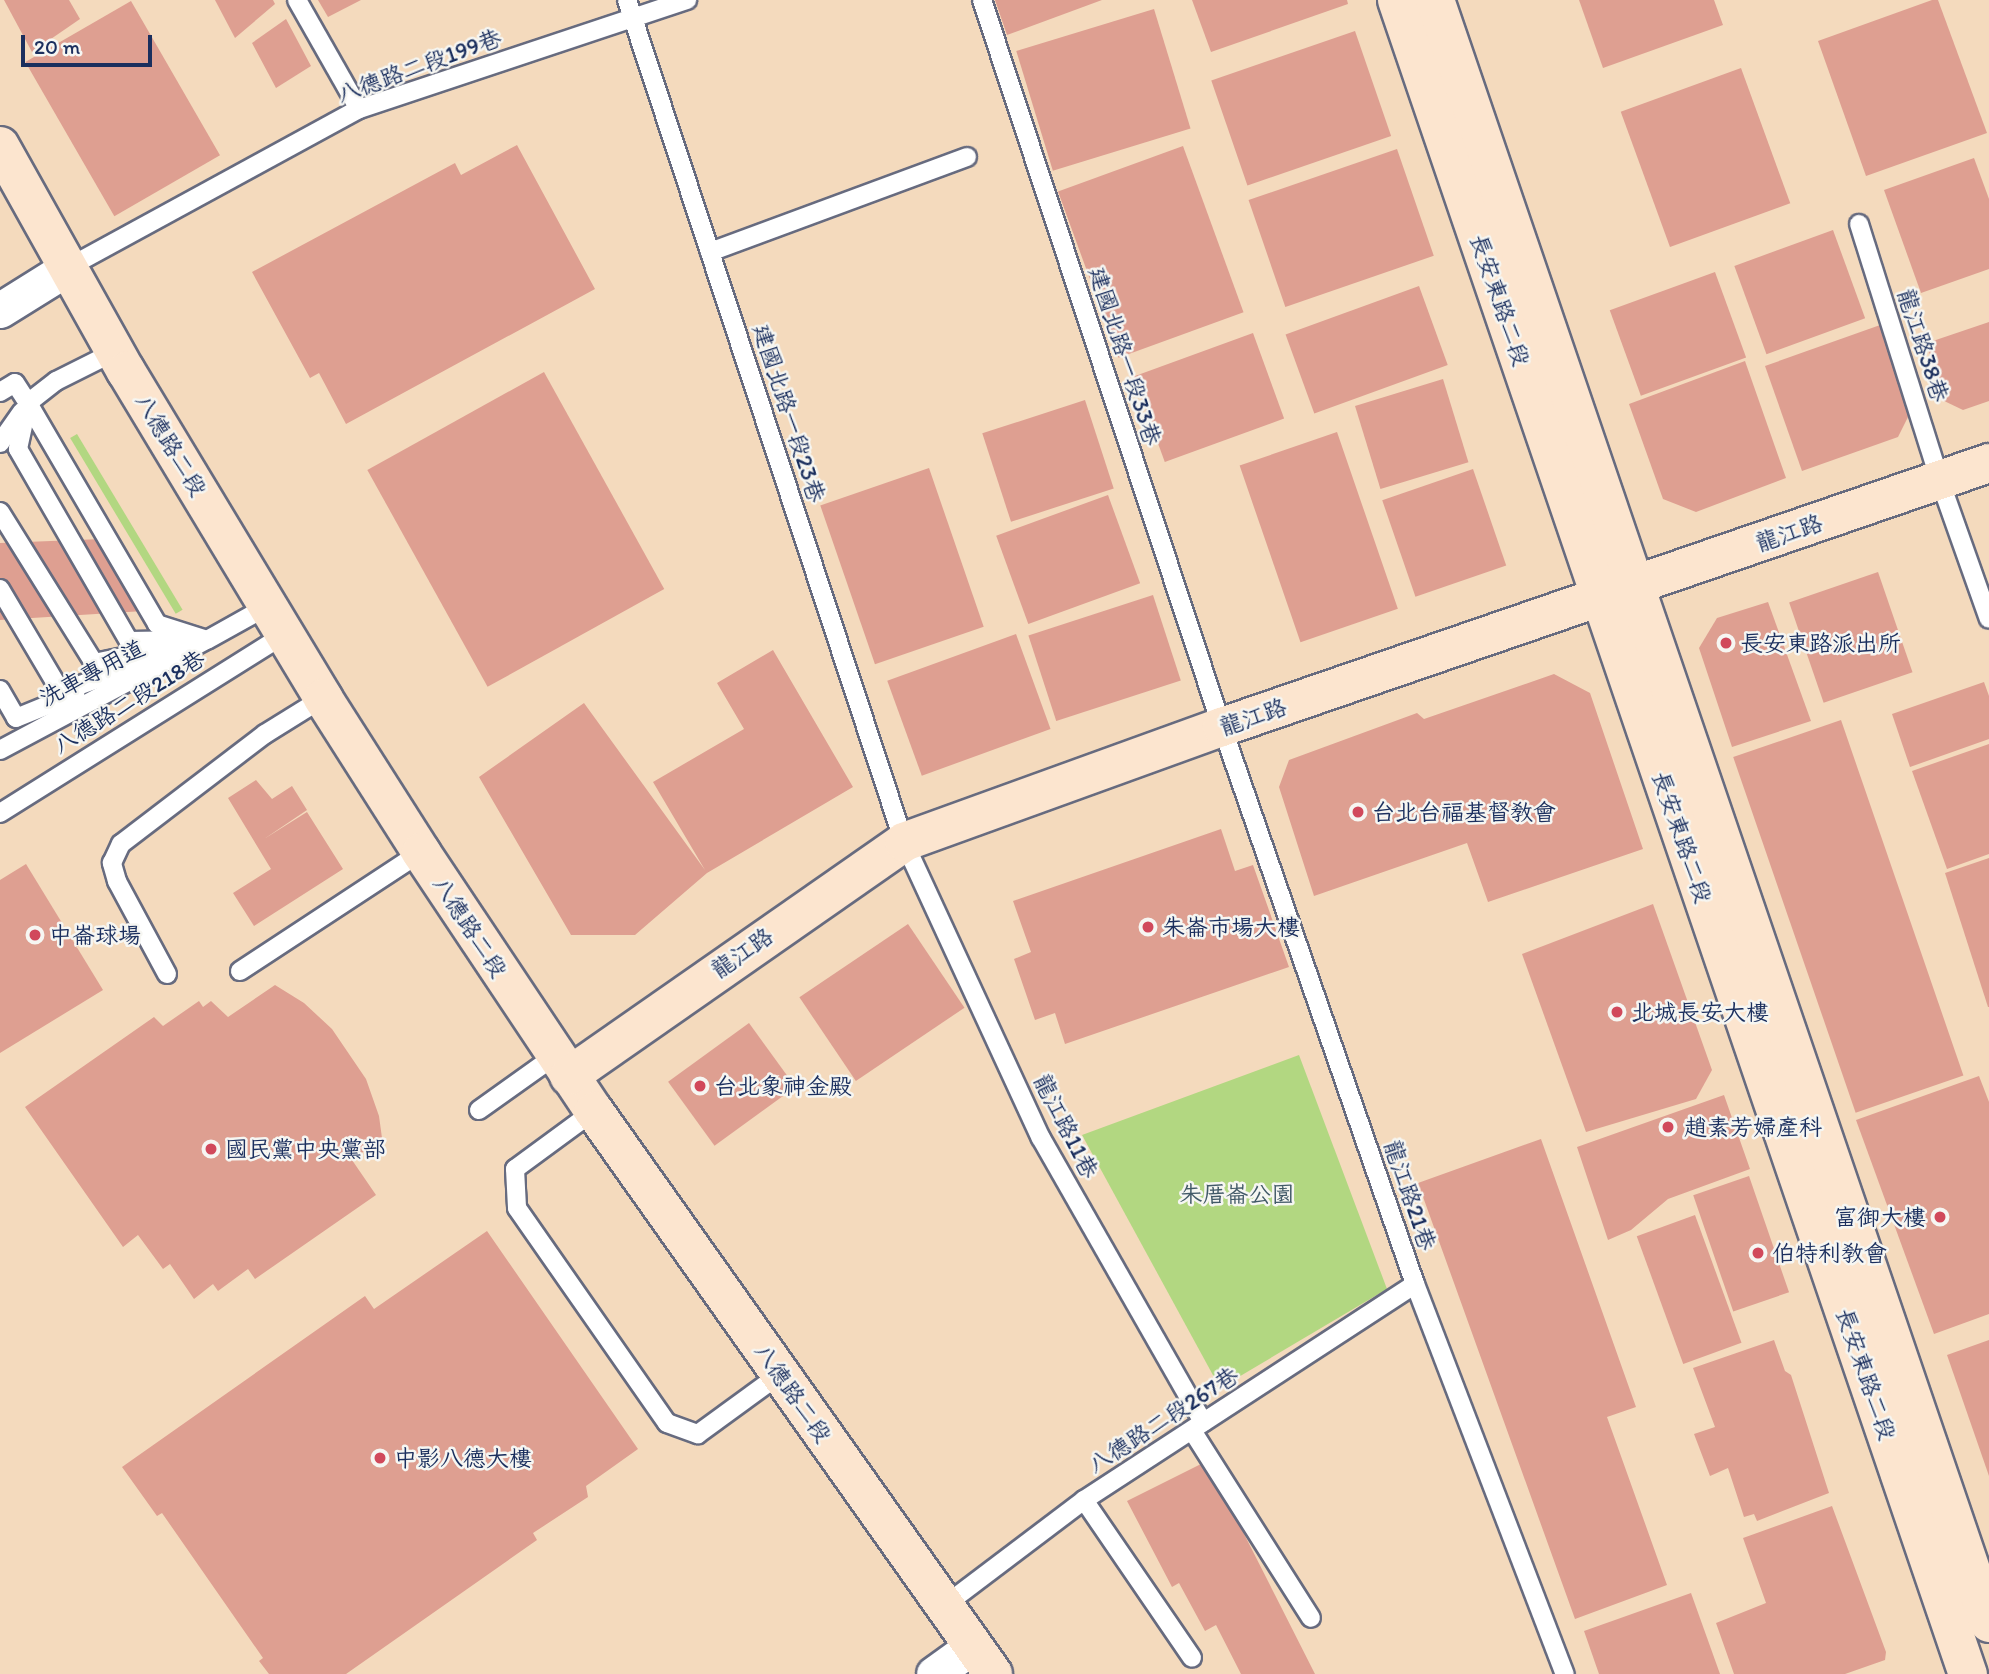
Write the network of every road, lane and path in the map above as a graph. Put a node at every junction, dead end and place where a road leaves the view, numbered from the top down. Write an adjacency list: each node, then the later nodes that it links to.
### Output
1 (297, 0): 8 (lane)
2 (627, 0): 7 (lane, 建國北路一段23巷)
3 (687, 0): 7 (lane, 八德路二段199巷)
4 (982, 0): 30 (lane, 建國北路一段33巷)
5 (1397, 0): 24 (street, 長安東路二段)
6 (1435, 0): 24 (street, 長安東路二段)
7 (634, 18): 8 (lane, 八德路二段199巷); 12 (lane, 建國北路一段23巷)
8 (359, 109): 13 (lane, 八德路二段199巷)
9 (0, 146): 13 (street, 八德路二段)
10 (967, 157): 12 (lane)
11 (1859, 224): 21 (lane, 龍江路38巷)
12 (710, 252): 33 (lane, 建國北路一段23巷)
13 (69, 267): 14 (street); 15 (street, 八德路二段)
14 (0, 310)
15 (116, 351): 17 (lane); 26 (street, 八德路二段)
16 (0, 392): 17 (lane)
17 (28, 403): 18 (lane); 19 (lane); 27 (lane); 27 (lane)
18 (0, 430)
19 (0, 443)
20 (1989, 463): 21 (street, 龍江路)
21 (1940, 481): 24 (street, 龍江路); 25 (lane, 龍江路38巷)
22 (0, 512): 27 (lane)
23 (0, 589): 27 (lane)
24 (1618, 591): 30 (street, 龍江路); 46 (street, 長安東路二段); 51 (street, 長安東路二段)
25 (1989, 619)
26 (276, 620): 27 (lane); 29 (street, 八德路二段); 32 (lane, 八德路二段218巷)
27 (207, 639): 28 (lane); 31 (lane, 洗車專用道)
28 (0, 690)
29 (323, 698): 34 (street, 八德路二段); 36 (lane)
30 (1222, 727): 33 (street, 龍江路); 40 (lane, 龍江路21巷)
31 (0, 750)
32 (0, 813)
33 (904, 842): 37 (street, 龍江路); 42 (lane, 龍江路11巷)
34 (421, 852): 35 (lane); 37 (street, 八德路二段)
35 (240, 971)
36 (167, 974)
37 (563, 1065): 38 (lane); 39 (street, 八德路二段)
38 (480, 1110)
39 (594, 1111): 41 (street, 八德路二段); 41 (lane)
40 (1415, 1284): 42 (lane, 八德路二段267巷); 50 (lane, 龍江路21巷)
41 (779, 1375): 44 (street, 八德路二段)
42 (1198, 1427): 43 (lane, 八德路二段267巷); 45 (lane, 龍江路11巷)
43 (1084, 1500): 44 (lane, 八德路二段267巷); 47 (lane)
44 (944, 1606): 48 (street, 八德路二段)
45 (1311, 1618)
46 (1989, 1623)
47 (1192, 1658)
48 (983, 1660): 49 (street)
49 (933, 1674)
50 (1565, 1674)
51 (1968, 1674)

